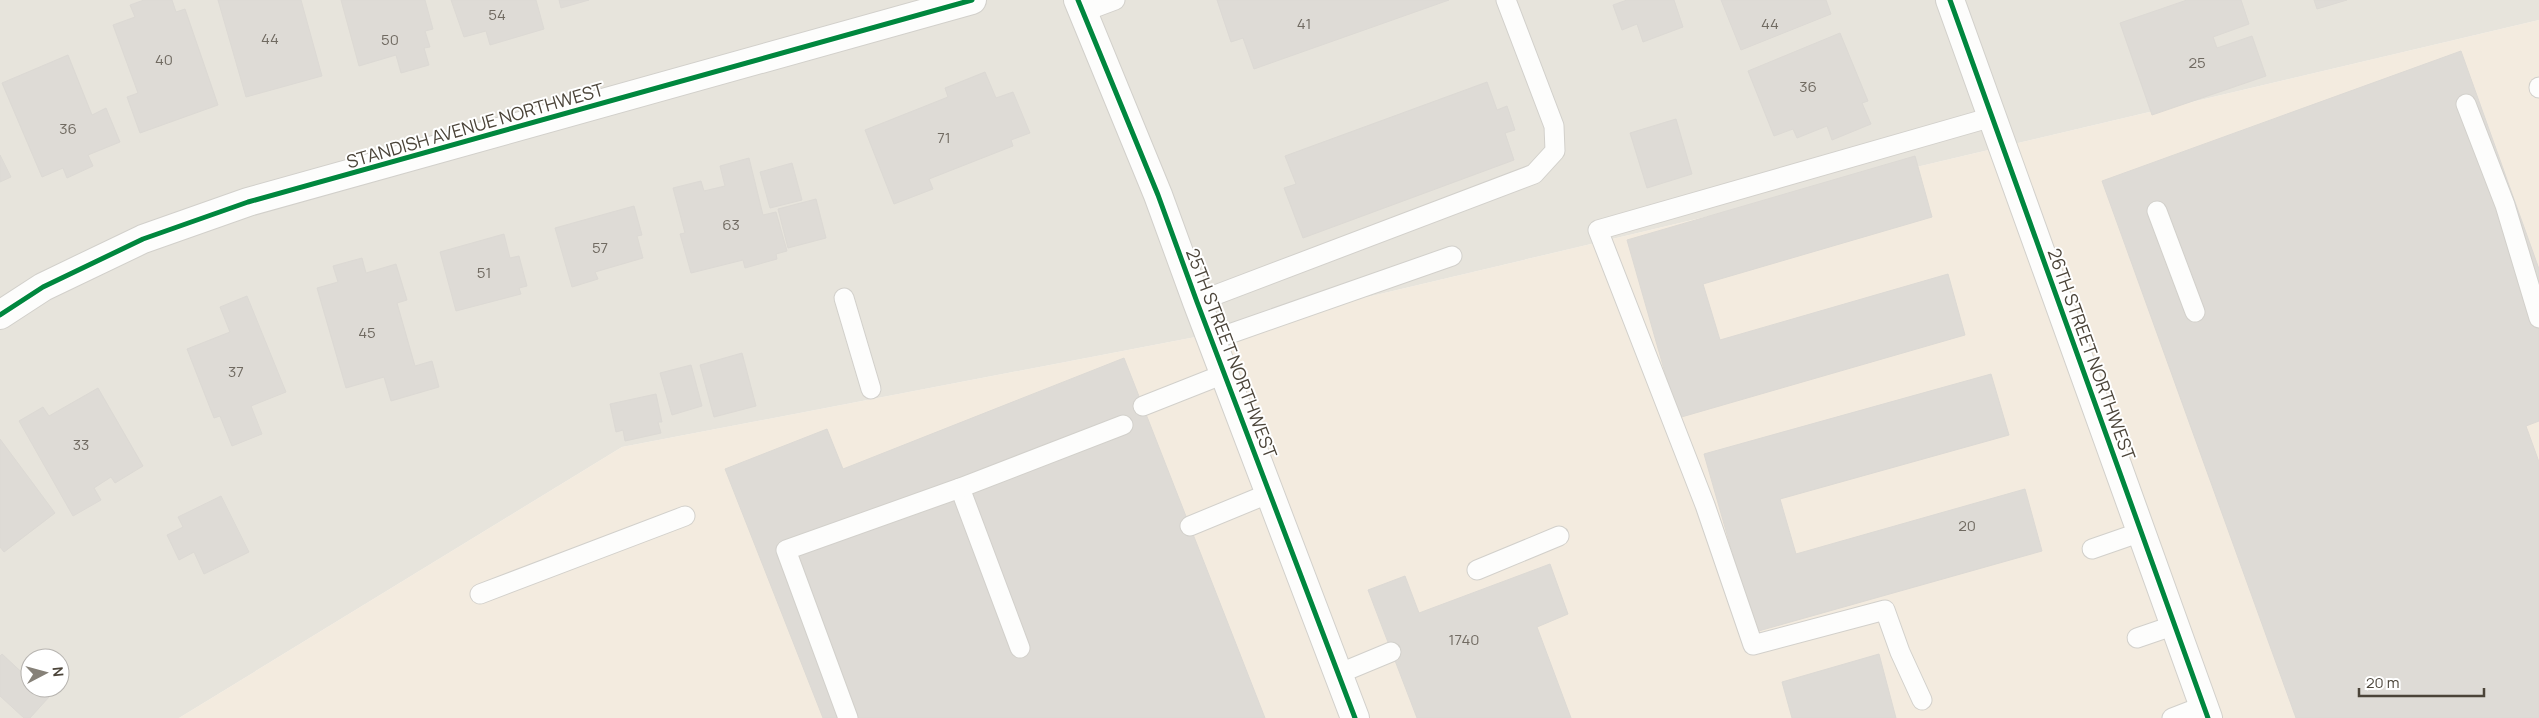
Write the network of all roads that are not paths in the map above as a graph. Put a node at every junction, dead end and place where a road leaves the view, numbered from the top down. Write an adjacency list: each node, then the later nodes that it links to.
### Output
1 (972, 0): 13 (street, STANDISH AVENUE NORTHWEST)
2 (1115, 0): 5 (lane)
3 (1506, 0): 11 (lane)
4 (1950, 0): 7 (street, 26TH STREET NORTHWEST)
5 (1080, 6): 11 (street, 25TH STREET NORTHWEST)
6 (2466, 104): 14 (lane)
7 (1992, 117): 24 (street, 26TH STREET NORTHWEST); 34 (lane)
8 (2157, 211): 12 (lane)
9 (1452, 256): 15 (lane)
10 (844, 298): 17 (lane)
11 (1197, 302): 15 (street, 25TH STREET NORTHWEST)
12 (2195, 312)
13 (0, 315)
14 (2539, 318)
15 (1212, 340): 16 (street, 25TH STREET NORTHWEST)
16 (1224, 374): 18 (lane); 21 (street, 25TH STREET NORTHWEST)
17 (871, 389)
18 (1143, 406)
19 (1123, 425): 20 (lane)
20 (960, 488): 31 (lane); 36 (lane)
21 (1270, 493): 23 (lane); 33 (street, 25TH STREET NORTHWEST)
22 (685, 516): 28 (lane)
23 (1190, 526)
24 (2141, 532): 26 (lane); 29 (street, 26TH STREET NORTHWEST)
25 (1559, 536): 27 (lane)
26 (2092, 549)
27 (1477, 570)
28 (480, 594)
29 (2175, 625): 30 (lane); 35 (street, 26TH STREET NORTHWEST)
30 (2137, 638)
31 (1020, 648)
32 (1391, 652): 33 (lane)
33 (1338, 674): 37 (street, 25TH STREET NORTHWEST)
34 (1922, 700)
35 (2206, 712): 38 (lane)
36 (848, 718)
37 (1355, 718)
38 (2172, 718)

